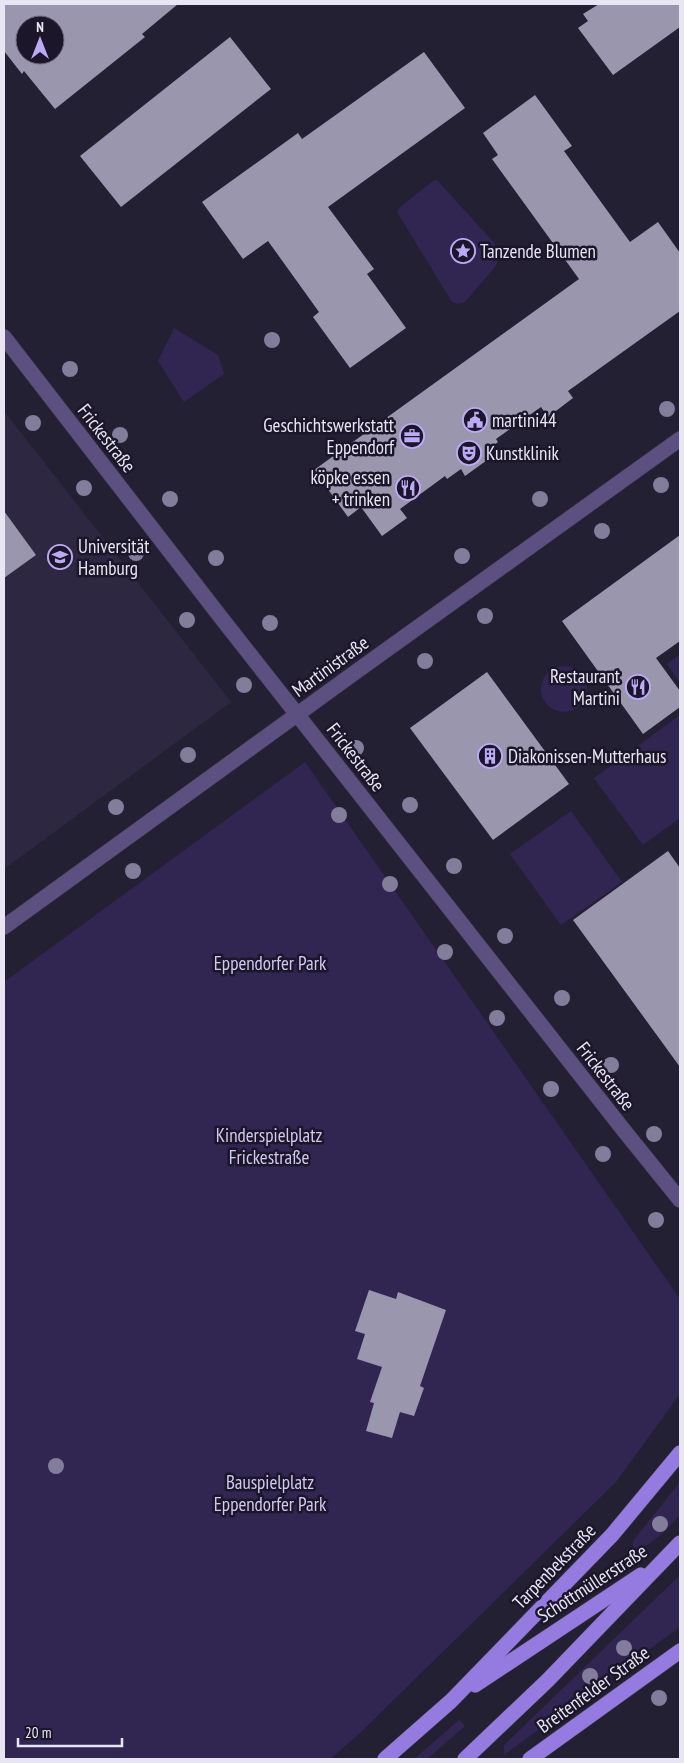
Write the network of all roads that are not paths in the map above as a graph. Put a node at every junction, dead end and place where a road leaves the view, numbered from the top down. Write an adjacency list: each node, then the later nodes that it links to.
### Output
1 (4, 337): 3 (street, Frickestraße)
2 (680, 439): 3 (street, Martinistraße)
3 (298, 715): 4 (street, Martinistraße); 5 (street, Frickestraße)
4 (4, 927)
5 (680, 1200)
6 (680, 1453): 11 (main road, Tarpenbekstraße)
7 (680, 1543): 9 (main road)
8 (680, 1550): 9 (main road, Schottmüllerstraße)
9 (666, 1558): 11 (main road, Schottmüllerstraße); 13 (main road)
10 (680, 1651): 14 (main road, Breitenfelder Straße)
11 (451, 1701): 12 (main road)
12 (385, 1759)
13 (464, 1759)
14 (530, 1759)

